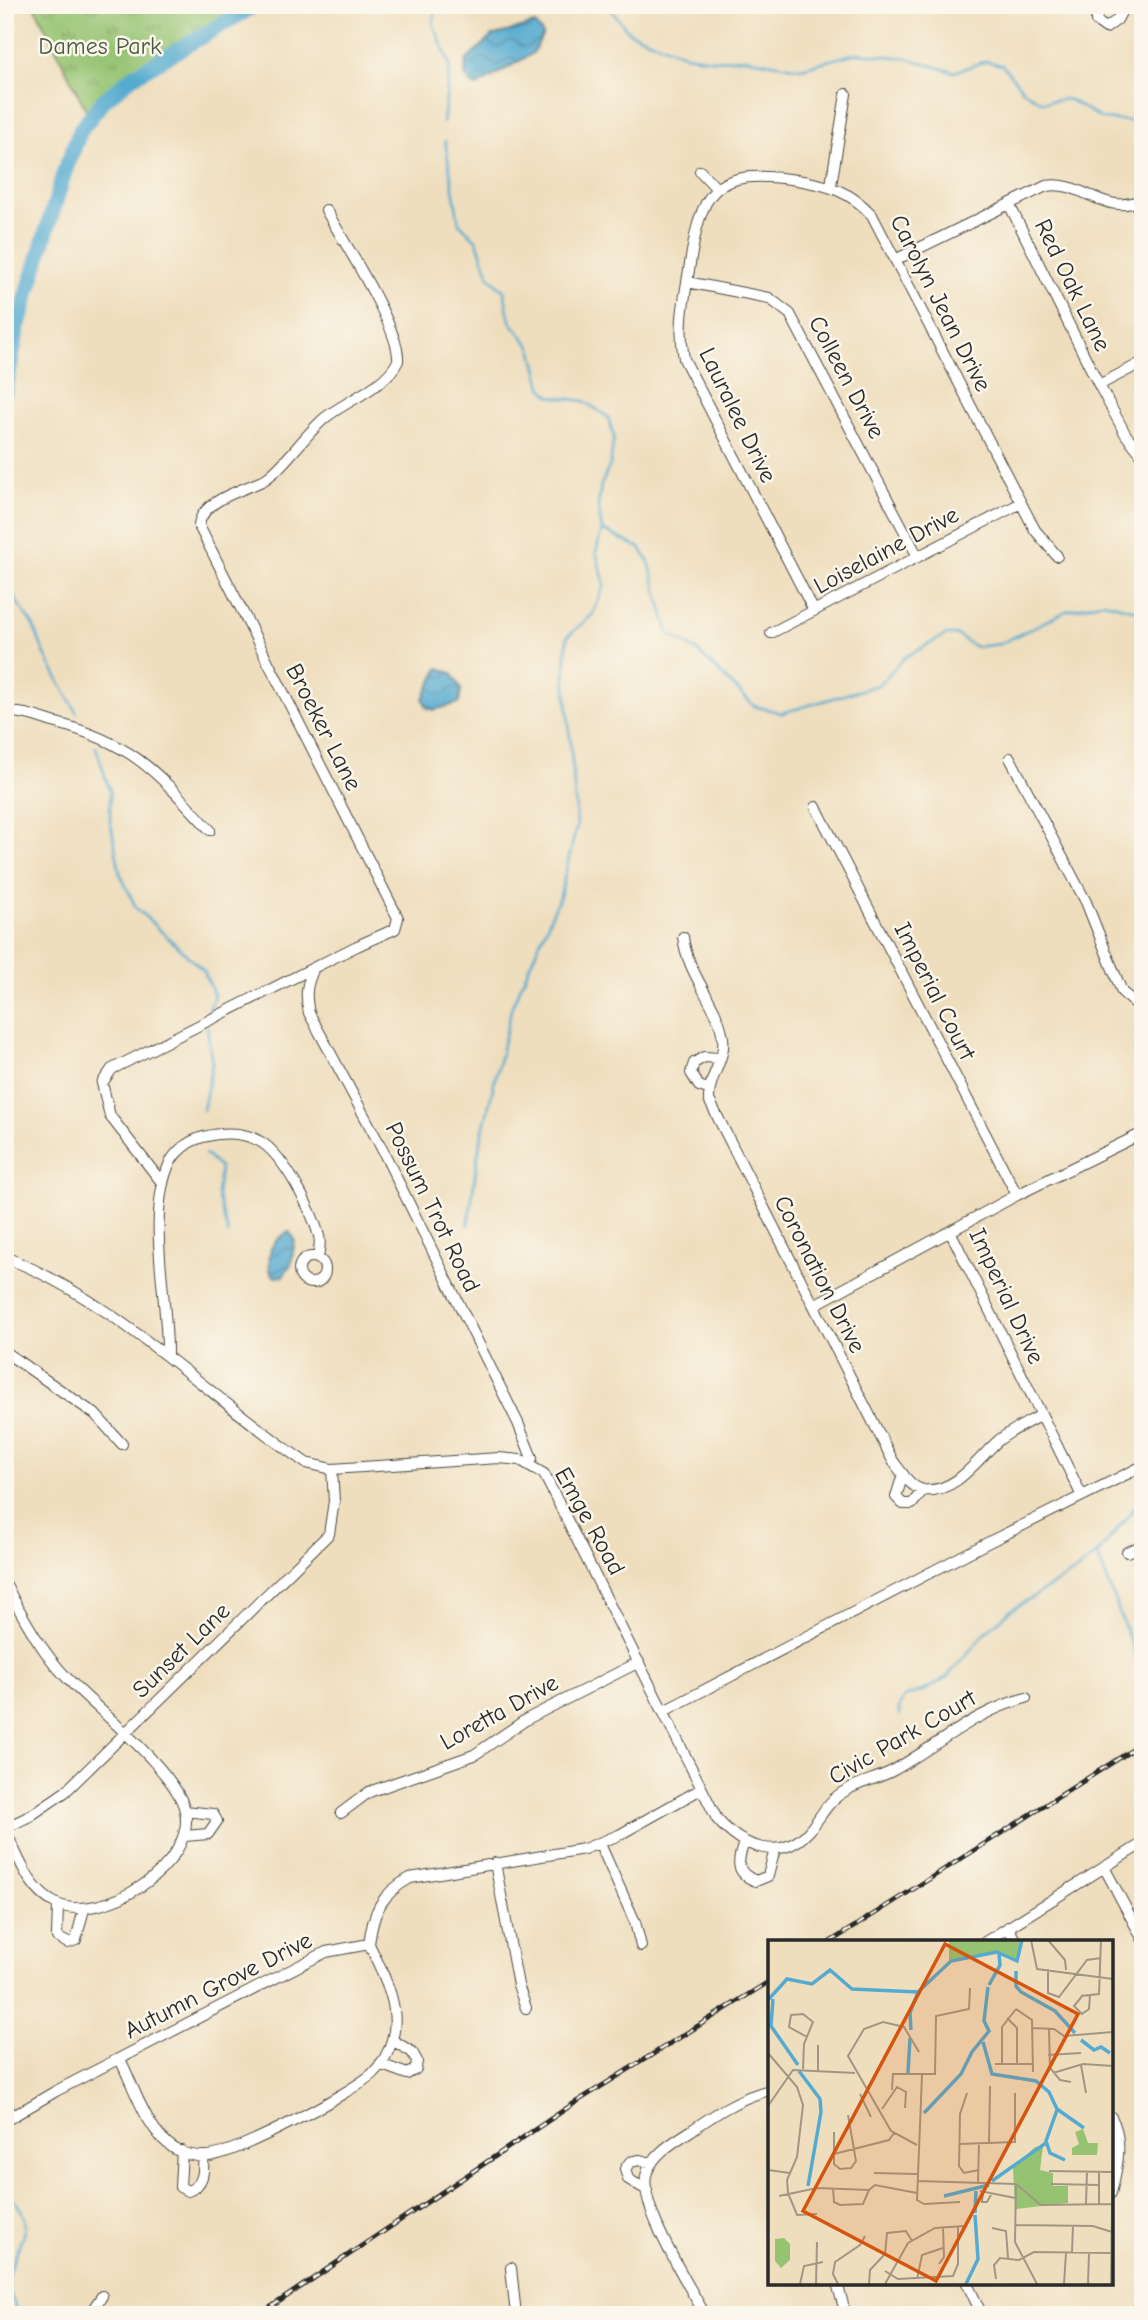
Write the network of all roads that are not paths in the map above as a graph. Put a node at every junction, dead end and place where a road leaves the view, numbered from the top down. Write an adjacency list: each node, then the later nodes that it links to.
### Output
1 (1098, 5): 2 (street)
2 (1125, 5)
3 (846, 94): 5 (street)
4 (700, 171): 6 (street)
5 (831, 185): 6 (street, Carolyn Jean Drive); 10 (street, Carolyn Jean Drive)
6 (717, 189): 11 (street, Lauralee Drive)
7 (1143, 199): 8 (street)
8 (1009, 204): 10 (street); 13 (street, Red Oak Lane)
9 (326, 210): 25 (street, Broeker Lane)
10 (895, 260): 15 (street, Carolyn Jean Drive)
11 (687, 282): 17 (street, Colleen Drive); 18 (street, Lauralee Drive)
12 (1143, 362): 13 (street)
13 (1099, 385): 14 (street, Red Oak Lane)
14 (1143, 456)
15 (1021, 503): 16 (street, Carolyn Jean Drive); 17 (street, Loiselaine Drive)
16 (1057, 556)
17 (918, 557): 18 (street, Loiselaine Drive)
18 (814, 611): 19 (street, Loiselaine Drive)
19 (771, 634)
20 (5, 713): 23 (street)
21 (1010, 758): 26 (street)
22 (816, 807): 31 (street, Imperial Court)
23 (210, 830)
24 (683, 937): 27 (street)
25 (315, 967): 30 (street, Broeker Lane); 40 (street, Possum Trot Road)
26 (1143, 1010)
27 (720, 1058): 28 (street); 28 (street, Coronation Drive)
28 (708, 1089): 35 (street, Coronation Drive)
29 (1143, 1133): 31 (street, Imperial Drive)
30 (163, 1184): 34 (street); 37 (street)
31 (1017, 1195): 32 (street, Imperial Drive)
32 (950, 1231): 35 (street); 38 (street, Imperial Drive)
33 (5, 1257): 37 (street, Emge Road)
34 (318, 1258)
35 (814, 1304): 43 (street, Coronation Drive)
36 (5, 1352): 39 (street)
37 (167, 1355): 42 (street, Emge Road)
38 (1041, 1415): 44 (street, Coronation Drive); 45 (street, Imperial Drive)
39 (122, 1444)
40 (530, 1465): 42 (street, Emge Road); 49 (street, Emge Road)
41 (1143, 1466): 45 (street)
42 (332, 1469): 52 (street, Sunset Lane)
43 (903, 1474): 44 (street, Coronation Drive); 44 (street, Coronation Drive)
44 (923, 1490)
45 (1082, 1496): 51 (street)
46 (1143, 1546): 47 (street)
47 (1127, 1552)
48 (5, 1584): 52 (street)
49 (639, 1662): 51 (street, Emge Road); 55 (street, Loretta Drive)
50 (1026, 1698): 61 (street, Civic Park Court)
51 (664, 1711): 53 (street)
52 (125, 1734): 54 (street); 56 (street, Sunset Lane)
53 (701, 1789): 58 (street); 59 (street)
54 (186, 1811): 57 (street); 57 (street)
55 (341, 1813)
56 (5, 1829): 64 (street)
57 (185, 1836): 65 (street)
58 (600, 1843): 62 (street); 71 (street)
59 (744, 1843): 61 (street); 61 (street)
60 (1143, 1843): 63 (street)
61 (775, 1849)
62 (495, 1863): 70 (street); 72 (street)
63 (1104, 1867): 66 (street); 69 (street)
64 (58, 1905): 65 (street); 65 (street)
65 (84, 1909)
66 (1008, 1927): 67 (street); 68 (street)
67 (988, 1940)
68 (1015, 1940)
69 (1143, 1940)
70 (369, 1944): 73 (street); 74 (street, Autumn Grove Drive)
71 (641, 1946)
72 (526, 2008)
73 (392, 2040): 75 (street); 75 (street)
74 (120, 2059): 78 (street, Autumn Grove Drive); 80 (street)
75 (380, 2064): 81 (street)
76 (768, 2090): 82 (street)
77 (5, 2103): 78 (street)
78 (9, 2118)
79 (1113, 2121): 83 (street)
80 (182, 2151): 81 (street); 81 (street)
81 (203, 2156)
82 (652, 2163): 84 (street); 84 (street)
83 (1113, 2185)
84 (647, 2190): 92 (street)
85 (512, 2268): 91 (street)
86 (838, 2285): 93 (street)
87 (968, 2285): 94 (street)
88 (102, 2296): 90 (street)
89 (1143, 2308): 95 (street)
90 (89, 2315)
91 (516, 2315)
92 (705, 2315)
93 (846, 2315)
94 (982, 2315)
95 (1129, 2315)

